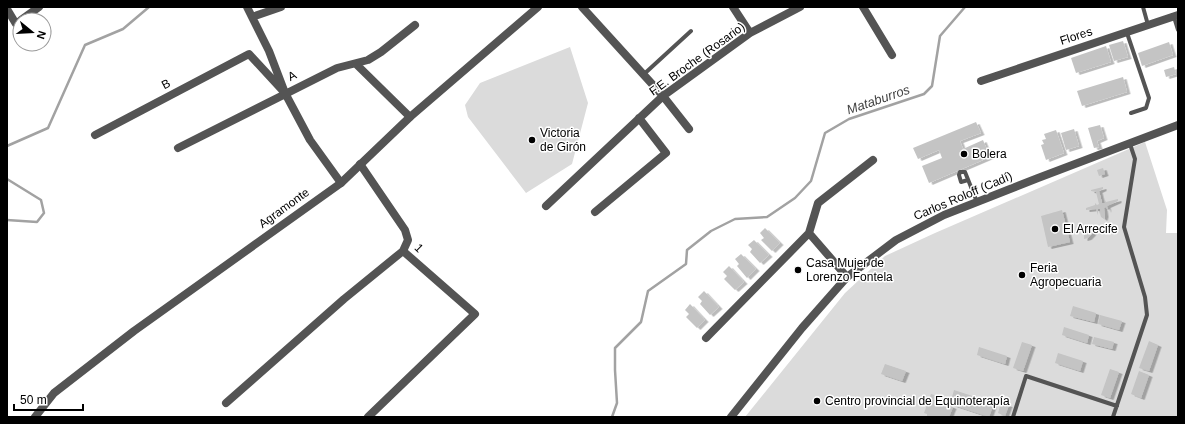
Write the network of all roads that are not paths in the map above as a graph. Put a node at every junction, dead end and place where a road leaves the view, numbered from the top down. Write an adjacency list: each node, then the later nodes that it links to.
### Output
1 (247, 7): 10 (street)
2 (281, 7): 10 (street)
3 (538, 7): 24 (street, Agramonte)
4 (582, 7): 19 (street)
5 (733, 7): 16 (street)
6 (800, 7): 16 (street, F.E. Broche (Rosario))
7 (863, 7): 17 (street)
8 (1144, 7): 12 (lane)
9 (1176, 16): 12 (street, Flores); 13 (lane)
10 (252, 17): 21 (street)
11 (415, 25): 18 (street, A)
12 (1148, 25): 15 (street, Flores)
13 (1178, 30)
14 (691, 31): 19 (lane)
15 (1127, 32): 20 (street, Flores); 23 (lane)
16 (750, 33): 22 (street, F.E. Broche (Rosario))
17 (892, 55)
18 (356, 64): 21 (street, A); 24 (street)
19 (644, 75): 22 (street)
20 (982, 81)
21 (285, 93): 28 (street, B); 30 (street, A); 34 (street)
22 (663, 96): 25 (street, F.E. Broche (Rosario)); 27 (street)
23 (1131, 113)
24 (410, 117): 32 (street, Agramonte)
25 (639, 118): 36 (street, F.E. Broche (Rosario)); 37 (street)
26 (1178, 126): 29 (street, Carlos Roloff (Cadí))
27 (689, 129)
28 (95, 135)
29 (1129, 143): 35 (street, Carlos Roloff (Cadí)); 43 (lane)
30 (178, 148)
31 (873, 160): 38 (street)
32 (360, 164): 34 (street, Agramonte); 39 (street, 1)
33 (968, 180): 35 (lane)
34 (340, 183): 44 (street, Agramonte)
35 (976, 202): 40 (street, Carlos Roloff (Cadí))
36 (546, 206)
37 (595, 212)
38 (809, 234): 40 (street); 41 (street)
39 (404, 252): 42 (street); 45 (street, 1)
40 (847, 278): 46 (street, Carlos Roloff (Cadí))
41 (706, 338)
42 (226, 403)
43 (1117, 406): 47 (lane); 48 (lane)
44 (35, 417)
45 (368, 417)
46 (731, 417)
47 (1013, 417)
48 (1113, 417)

